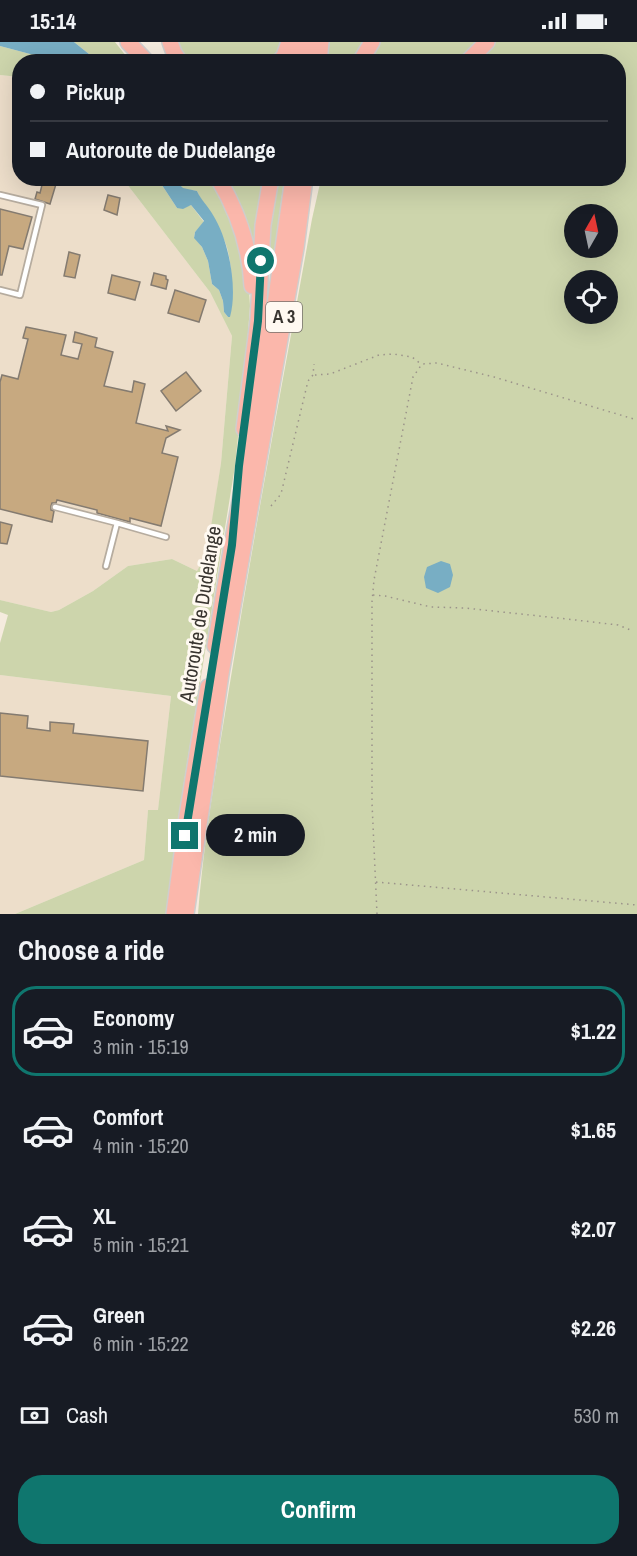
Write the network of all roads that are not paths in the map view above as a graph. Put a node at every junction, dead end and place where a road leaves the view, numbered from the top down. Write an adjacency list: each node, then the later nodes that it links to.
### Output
1 (487, 42): 4 (highway)
2 (129, 43): 3 (highway)
3 (139, 54)
4 (475, 54)
5 (223, 186): 13 (highway, A 3)
6 (270, 186): 13 (highway, A 3)
7 (292, 186): 17 (highway, Autoroute de Dudelange / A 3)
8 (304, 186): 11 (highway, Autoroute de Dudelange / A 3)
9 (314, 186): 11 (highway, A 3)
10 (0, 195): 12 (lane)
11 (296, 248): 20 (highway, Autoroute de Dudelange / A 3)
12 (0, 290)
13 (252, 358): 17 (highway, A 3)
14 (55, 507): 15 (lane)
15 (117, 523): 16 (lane); 18 (lane)
16 (166, 537)
17 (232, 545): 19 (highway, Autoroute de Dudelange / A 3)
18 (106, 567)
19 (174, 914)
20 (187, 914)

